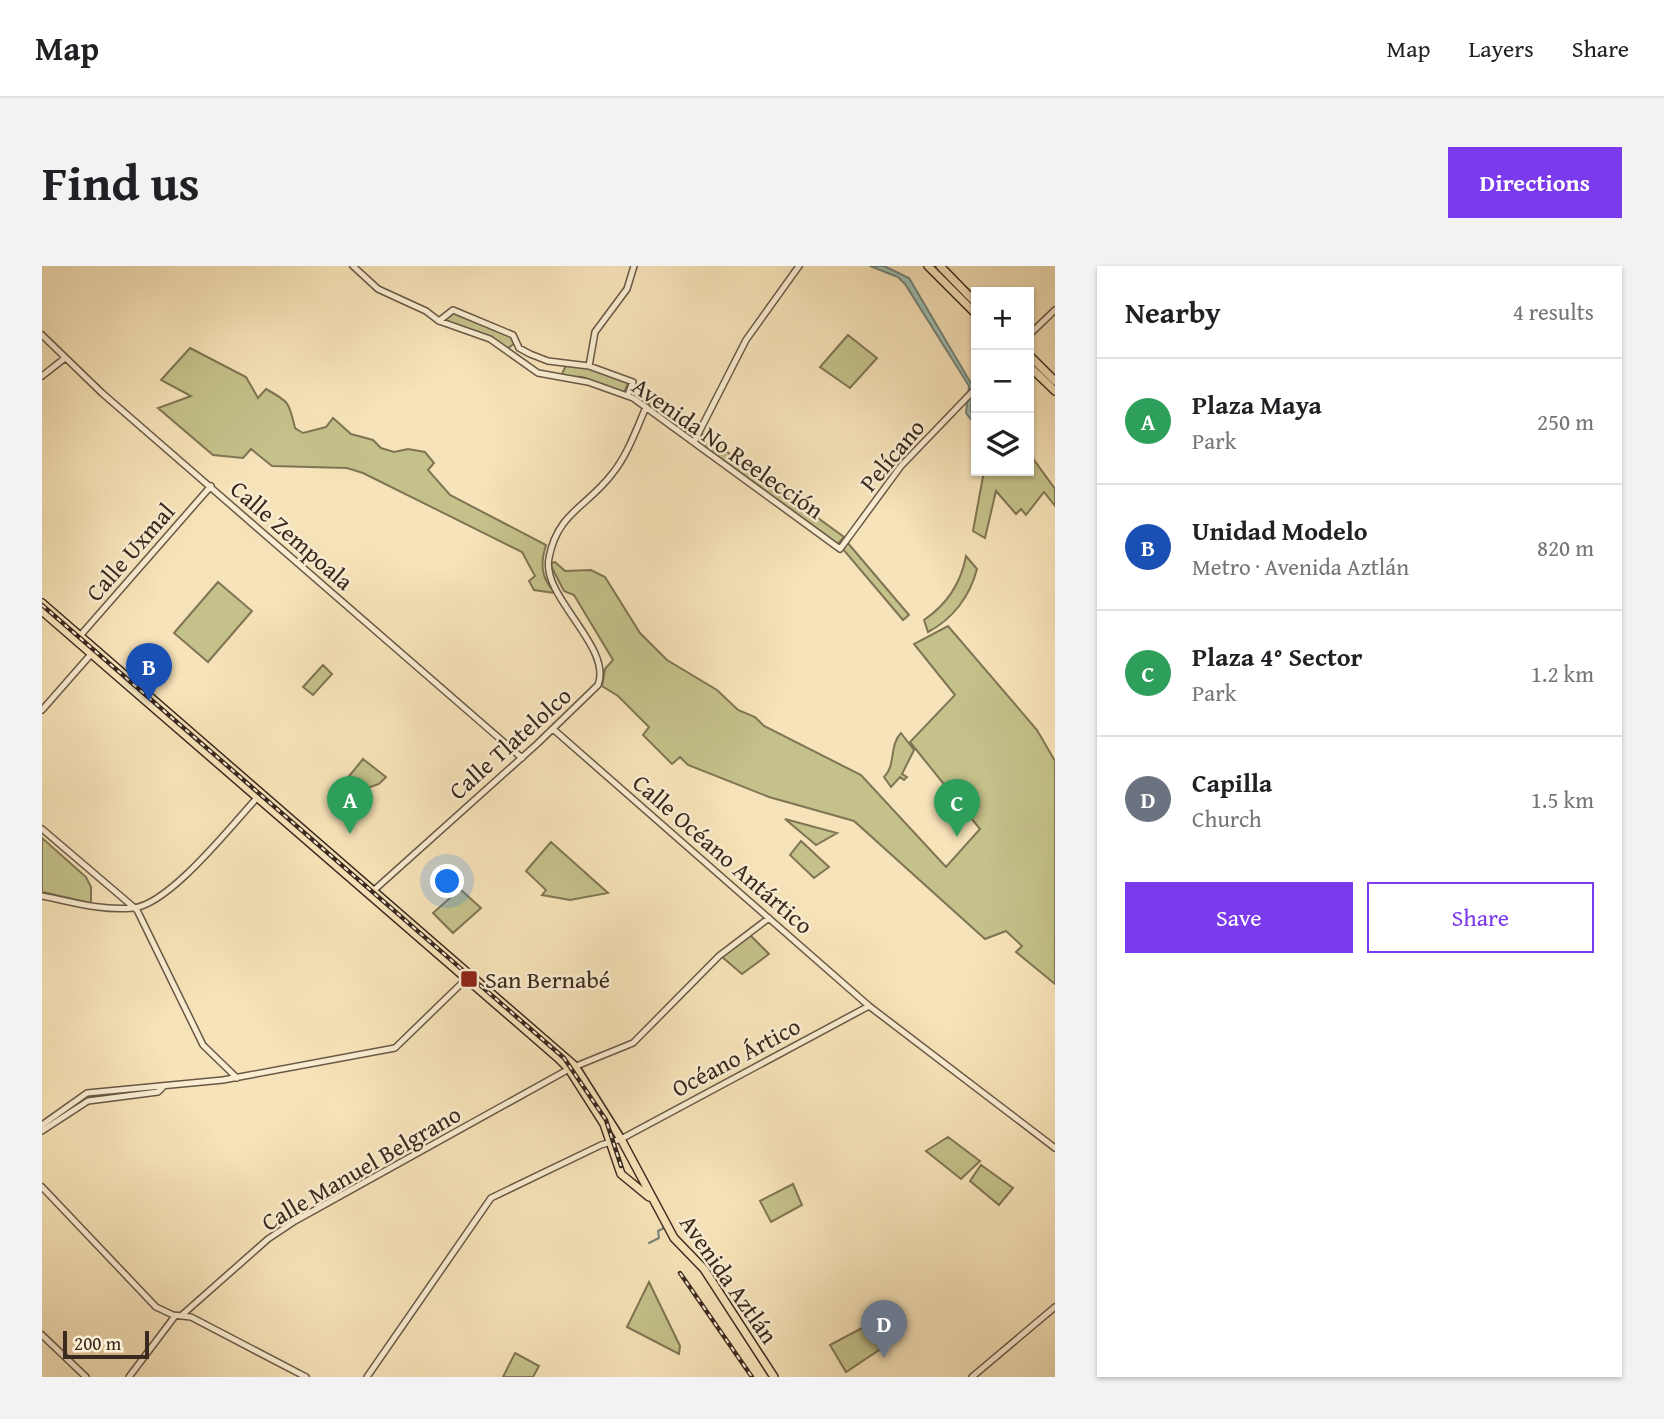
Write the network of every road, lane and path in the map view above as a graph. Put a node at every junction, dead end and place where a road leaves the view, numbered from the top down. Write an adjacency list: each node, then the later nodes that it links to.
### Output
1 (353, 266): 9 (street, Avenida No Reelección)
2 (634, 266): 14 (street)
3 (799, 266): 22 (street)
4 (928, 266): 7 (main road)
5 (940, 266): 6 (main road)
6 (971, 298)
7 (971, 309)
8 (1055, 310): 10 (street)
9 (439, 321): 14 (street, Avenida No Reelección); 20 (street, Avenida No Reelección)
10 (1034, 330)
11 (42, 335): 12 (street, Calle Zempoala)
12 (65, 358): 16 (street); 23 (street, Calle Zempoala)
13 (1034, 360): 17 (main road)
14 (589, 366): 20 (street, Avenida No Reelección)
15 (1034, 371): 18 (main road)
16 (42, 376)
17 (1055, 380)
18 (1055, 391)
19 (971, 393): 24 (street, Pelícano)
20 (628, 395): 21 (street, Avenida No Reelección)
21 (646, 407): 22 (street, Avenida No Reelección); 30 (street, Calle Tlatelolco)
22 (694, 442): 24 (street, Avenida No Reelección)
23 (211, 486): 27 (street, Calle Uxmal); 31 (street, Calle Zempoala)
24 (840, 549)
25 (42, 603): 27 (main road, Avenida Aztlán)
26 (42, 611): 27 (main road, Avenida Aztlán)
27 (78, 638): 28 (main road, Avenida Aztlán)
28 (94, 652): 29 (street); 32 (main road, Avenida Aztlán); 34 (main road, Avenida Aztlán)
29 (42, 710)
30 (553, 729): 31 (street, Calle Tlatelolco); 37 (street, Calle Océano Antártico)
31 (522, 758): 34 (street, Calle Tlatelolco)
32 (256, 799): 34 (main road, Avenida Aztlán); 36 (street)
33 (42, 829): 36 (street)
34 (370, 894): 38 (main road, Avenida Aztlán); 40 (main road, Avenida Aztlán)
35 (42, 896): 36 (street)
36 (135, 908): 41 (street)
37 (769, 918): 39 (street, Calle Océano Antártico); 40 (street, Calle Manuel Belgrano)
38 (466, 980): 40 (main road, Avenida Aztlán); 41 (street)
39 (869, 1006): 45 (street, Océano Ártico); 48 (street, Calle Océano Antártico)
40 (572, 1067): 45 (main road, Avenida Aztlán); 46 (main road, Avenida Aztlán); 53 (street, Calle Manuel Belgrano)
41 (237, 1078): 42 (street)
42 (163, 1087): 43 (street); 44 (street)
43 (42, 1125)
44 (42, 1131)
45 (621, 1139): 46 (street, Océano Ártico); 51 (main road, Avenida Aztlán)
46 (611, 1141): 47 (street, Océano Ártico); 49 (main road, Avenida Aztlán)
47 (601, 1145): 49 (main road); 59 (street, Océano Ártico)
48 (1055, 1148)
49 (614, 1153): 51 (main road, Avenida Aztlán)
50 (42, 1187): 54 (street)
51 (654, 1202): 60 (main road, Avenida Aztlán)
52 (1055, 1307): 61 (street)
53 (182, 1315): 54 (street); 58 (street)
54 (175, 1316): 57 (street)
55 (42, 1335): 56 (street)
56 (86, 1377)
57 (129, 1377)
58 (306, 1377)
59 (367, 1377)
60 (774, 1377)
61 (972, 1377)

